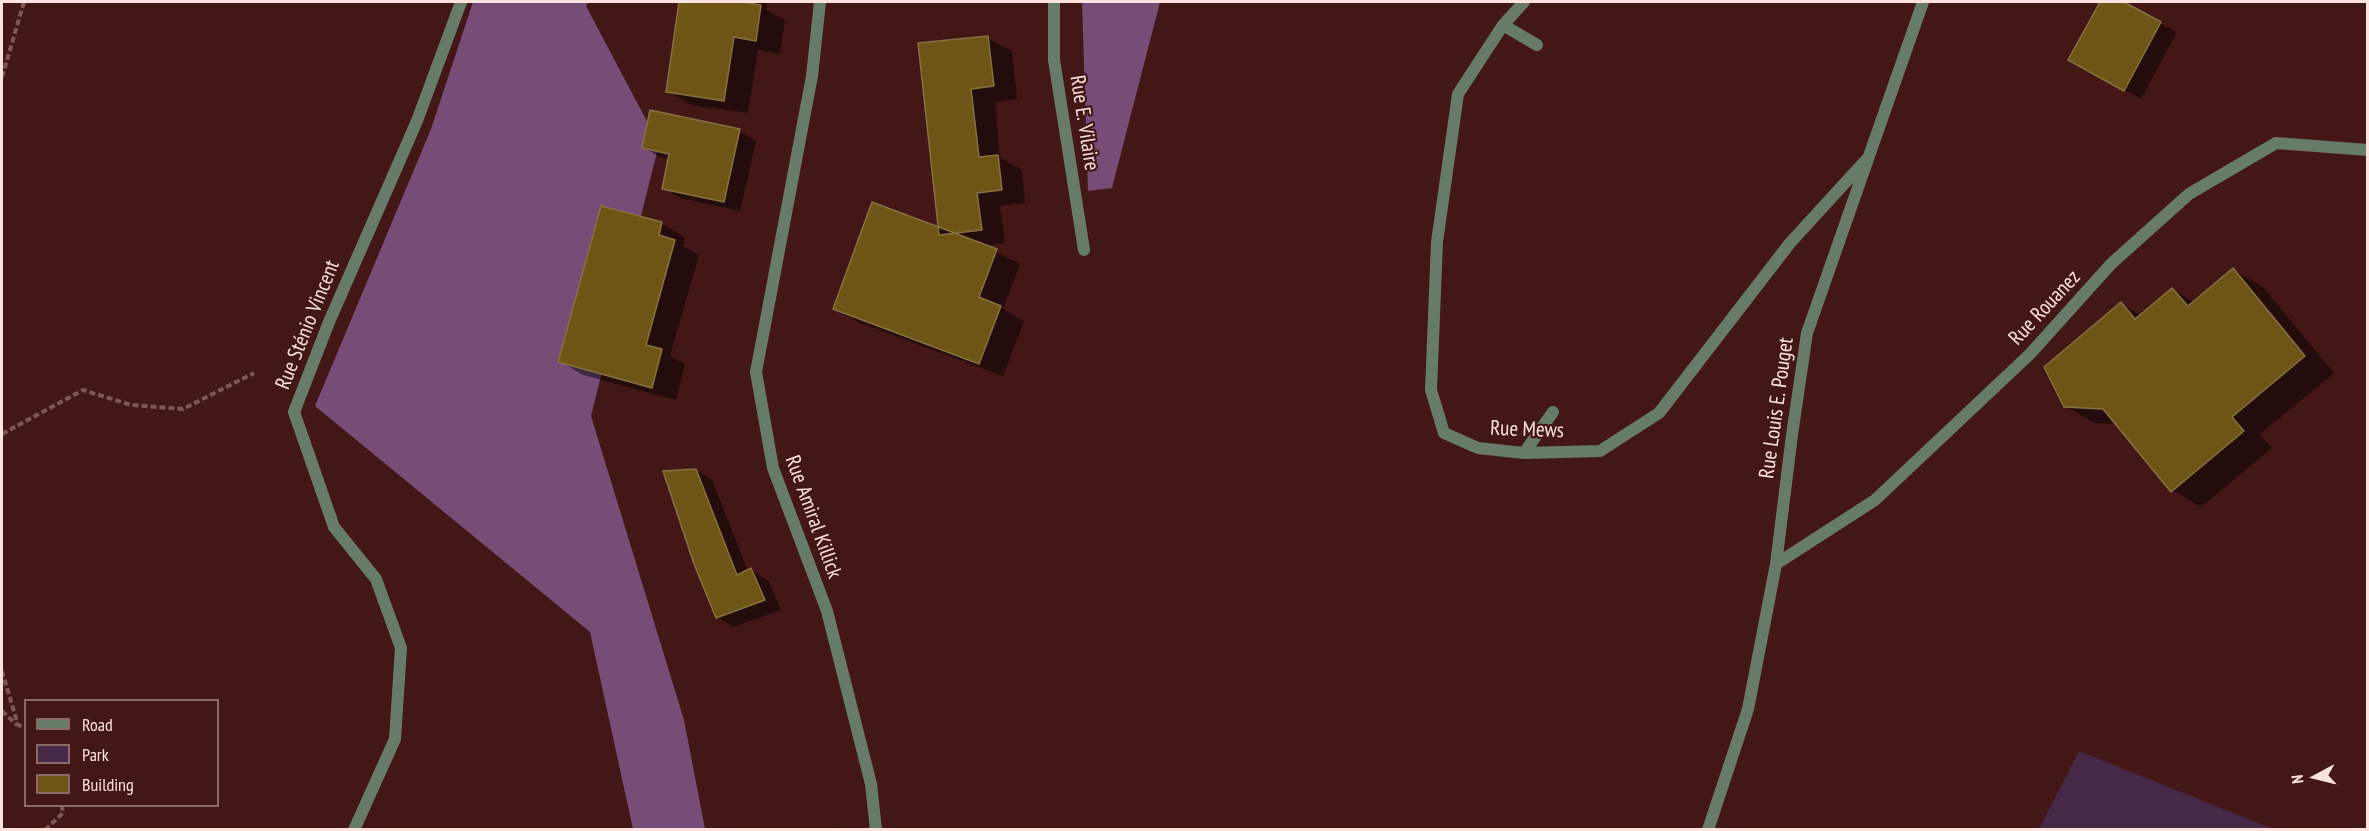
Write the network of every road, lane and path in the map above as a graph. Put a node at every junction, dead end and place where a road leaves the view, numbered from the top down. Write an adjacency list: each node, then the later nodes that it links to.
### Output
1 (24, 2): 9 (path)
2 (461, 2): 24 (street, Rue Sténio Vincent)
3 (820, 2): 25 (street, Rue Amiral Killick)
4 (1054, 2): 12 (street, Rue E. Vilaire)
5 (1524, 2): 7 (street, Rue Mews)
6 (1923, 2): 11 (street, Rue Louis E. Pouget)
7 (1503, 25): 8 (street); 16 (street, Rue Mews)
8 (1537, 45)
9 (2, 77)
10 (2367, 150): 17 (street, Rue Rouanez)
11 (1866, 160): 16 (street, Rue Mews); 17 (street, Rue Louis E. Pouget)
12 (1084, 250)
13 (254, 373): 15 (path)
14 (1553, 412): 16 (street)
15 (2, 434)
16 (1524, 453)
17 (1776, 564): 26 (street, Rue Louis E. Pouget)
18 (2, 671): 20 (path)
19 (2, 711): 20 (path)
20 (18, 725): 21 (path)
21 (24, 727)
22 (62, 807): 23 (path)
23 (45, 830)
24 (354, 830)
25 (876, 830)
26 (1708, 830)

